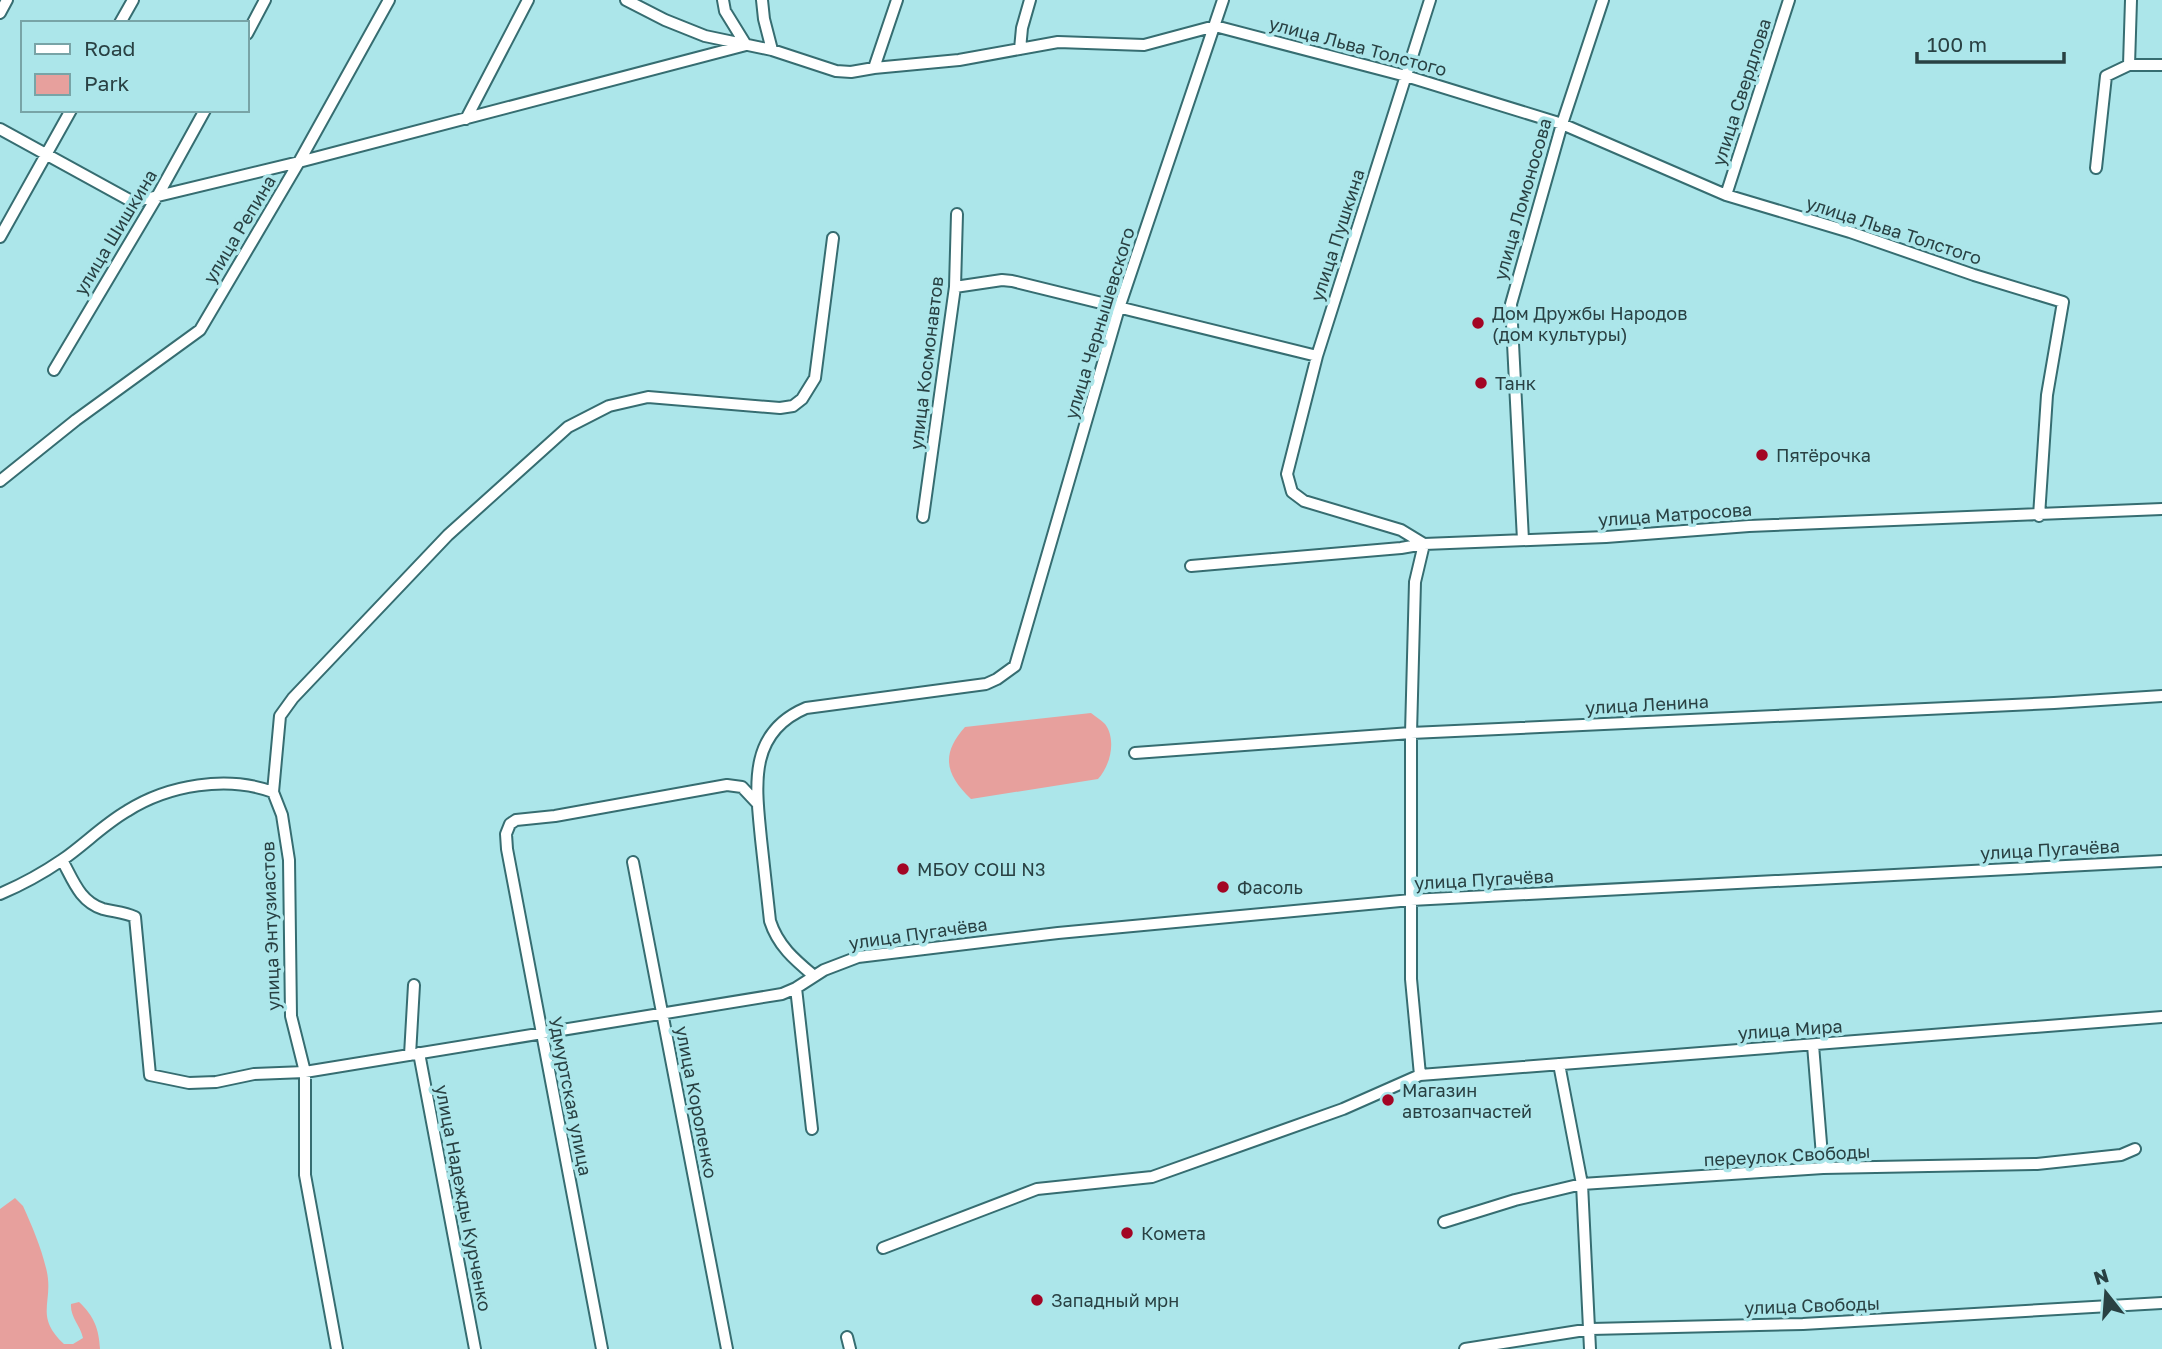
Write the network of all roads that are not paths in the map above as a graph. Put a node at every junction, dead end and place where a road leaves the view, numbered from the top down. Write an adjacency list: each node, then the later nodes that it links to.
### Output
1 (7, 0): 16 (street)
2 (133, 0): 17 (street)
3 (265, 0): 19 (street)
4 (389, 0): 33 (street, улица Репина)
5 (528, 0): 29 (street)
6 (626, 0): 20 (street, улица Льва Толстого)
7 (723, 0): 20 (street)
8 (762, 0): 22 (street)
9 (897, 0): 25 (street)
10 (1030, 0): 21 (street)
11 (1223, 0): 18 (street, улица Чернышевского)
12 (1430, 0): 26 (street, улица Пушкина)
13 (1603, 0): 30 (street, улица Ломоносова)
14 (1789, 0): 36 (street, улица Свердлова)
15 (2130, 0): 23 (street)
16 (0, 13)
17 (121, 21)
18 (1215, 26): 21 (street, улица Льва Толстого); 26 (street, улица Льва Толстого); 41 (street, улица Чернышевского)
19 (248, 32)
20 (746, 45): 22 (street, улица Льва Толстого); 29 (street)
21 (1020, 49): 25 (street, улица Льва Толстого)
22 (772, 50): 25 (street, улица Льва Толстого)
23 (2129, 65): 24 (street); 34 (street)
24 (2162, 65)
25 (874, 68)
26 (1406, 76): 30 (street, улица Льва Толстого); 42 (street, улица Пушкина)
27 (70, 112): 32 (street)
28 (204, 112): 35 (street, улица Шишкина)
29 (466, 118): 33 (street)
30 (1562, 124): 36 (street, улица Льва Толстого); 48 (street, улица Ломоносова)
31 (0, 129): 32 (street)
32 (46, 155): 35 (street); 38 (street)
33 (299, 162): 35 (street); 44 (street, улица Репина)
34 (2096, 168)
35 (158, 195): 43 (street, улица Шишкина)
36 (1726, 195): 46 (street, улица Льва Толстого)
37 (957, 214): 40 (street, улица Космонавтов)
38 (0, 237)
39 (833, 238): 54 (street)
40 (955, 287): 41 (street); 47 (street, улица Космонавтов)
41 (1119, 308): 42 (street); 55 (street, улица Чернышевского)
42 (1317, 356): 49 (street, улица Пушкина)
43 (54, 370)
44 (0, 481)
45 (2162, 509): 46 (street, улица Матросова)
46 (2039, 516): 48 (street, улица Матросова)
47 (923, 517)
48 (1523, 540): 49 (street, улица Матросова)
49 (1424, 544): 50 (street, улица Матросова); 52 (street)
50 (1191, 566)
51 (2162, 696): 52 (street, улица Ленина)
52 (1410, 733): 53 (street, улица Ленина); 60 (street)
53 (1135, 753)
54 (273, 792): 56 (street); 70 (street, улица Энтузиастов)
55 (758, 803): 61 (street); 66 (street, Удмуртская улица)
56 (62, 860): 59 (street); 70 (street, улица Пугачёва)
57 (2162, 861): 60 (street, улица Пугачёва)
58 (633, 862): 64 (street, улица Короленко)
59 (0, 894)
60 (1411, 900): 61 (street, улица Пугачёва); 71 (street)
61 (814, 976): 63 (street, улица Пугачёва)
62 (415, 985): 68 (street, улица Надежды Курченко)
63 (796, 988): 64 (street, улица Пугачёва); 72 (street)
64 (661, 1013): 66 (street, улица Пугачёва); 84 (street, улица Короленко)
65 (2162, 1017): 67 (street, улица Мира)
66 (541, 1034): 68 (street, улица Пугачёва); 83 (street, Удмуртская улица)
67 (1813, 1045): 69 (street, улица Мира); 74 (street)
68 (415, 1054): 70 (street, улица Пугачёва); 82 (street, улица Надежды Курченко)
69 (1559, 1064): 71 (street, улица Мира); 75 (street)
70 (305, 1072): 81 (street, улица Энтузиастов)
71 (1420, 1075): 77 (street)
72 (812, 1129)
73 (2135, 1149): 74 (street, переулок Свободы)
74 (1823, 1168): 75 (street, переулок Свободы)
75 (1582, 1184): 76 (street, переулок Свободы); 79 (street)
76 (1444, 1222)
77 (883, 1248)
78 (2162, 1303): 79 (street, улица Свободы)
79 (1591, 1329): 86 (street, улица Свободы); 87 (street)
80 (847, 1336): 85 (street)
81 (337, 1349)
82 (475, 1349)
83 (602, 1349)
84 (727, 1349)
85 (850, 1349)
86 (1465, 1349)
87 (1590, 1349)

